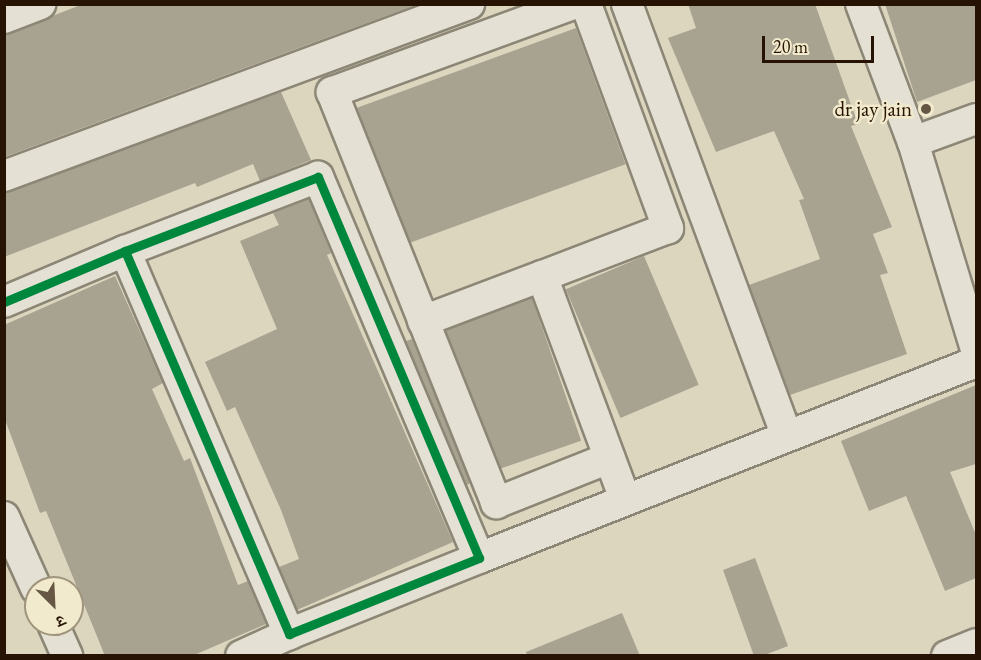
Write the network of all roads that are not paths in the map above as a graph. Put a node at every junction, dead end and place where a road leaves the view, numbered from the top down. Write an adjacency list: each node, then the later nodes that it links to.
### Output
1 (40, 4): 7 (street)
2 (469, 4): 10 (street)
3 (573, 4): 14 (street)
4 (586, 4): 12 (street)
5 (627, 4): 17 (street)
6 (861, 4): 9 (street)
7 (4, 18)
8 (976, 119): 9 (street)
9 (913, 142): 15 (street)
10 (4, 176)
11 (125, 251): 13 (street); 21 (street); 23 (street)
12 (542, 276): 14 (street); 18 (street)
13 (4, 302)
14 (423, 321): 18 (street)
15 (976, 350)
16 (976, 362): 17 (street)
17 (786, 434): 19 (street)
18 (609, 458): 19 (street)
19 (625, 500): 21 (street)
20 (4, 516): 22 (street)
21 (479, 558): 23 (street)
22 (31, 576)
23 (289, 634): 27 (street)
24 (58, 636): 26 (street)
25 (976, 644): 28 (street)
26 (67, 656)
27 (241, 656)
28 (947, 656)

